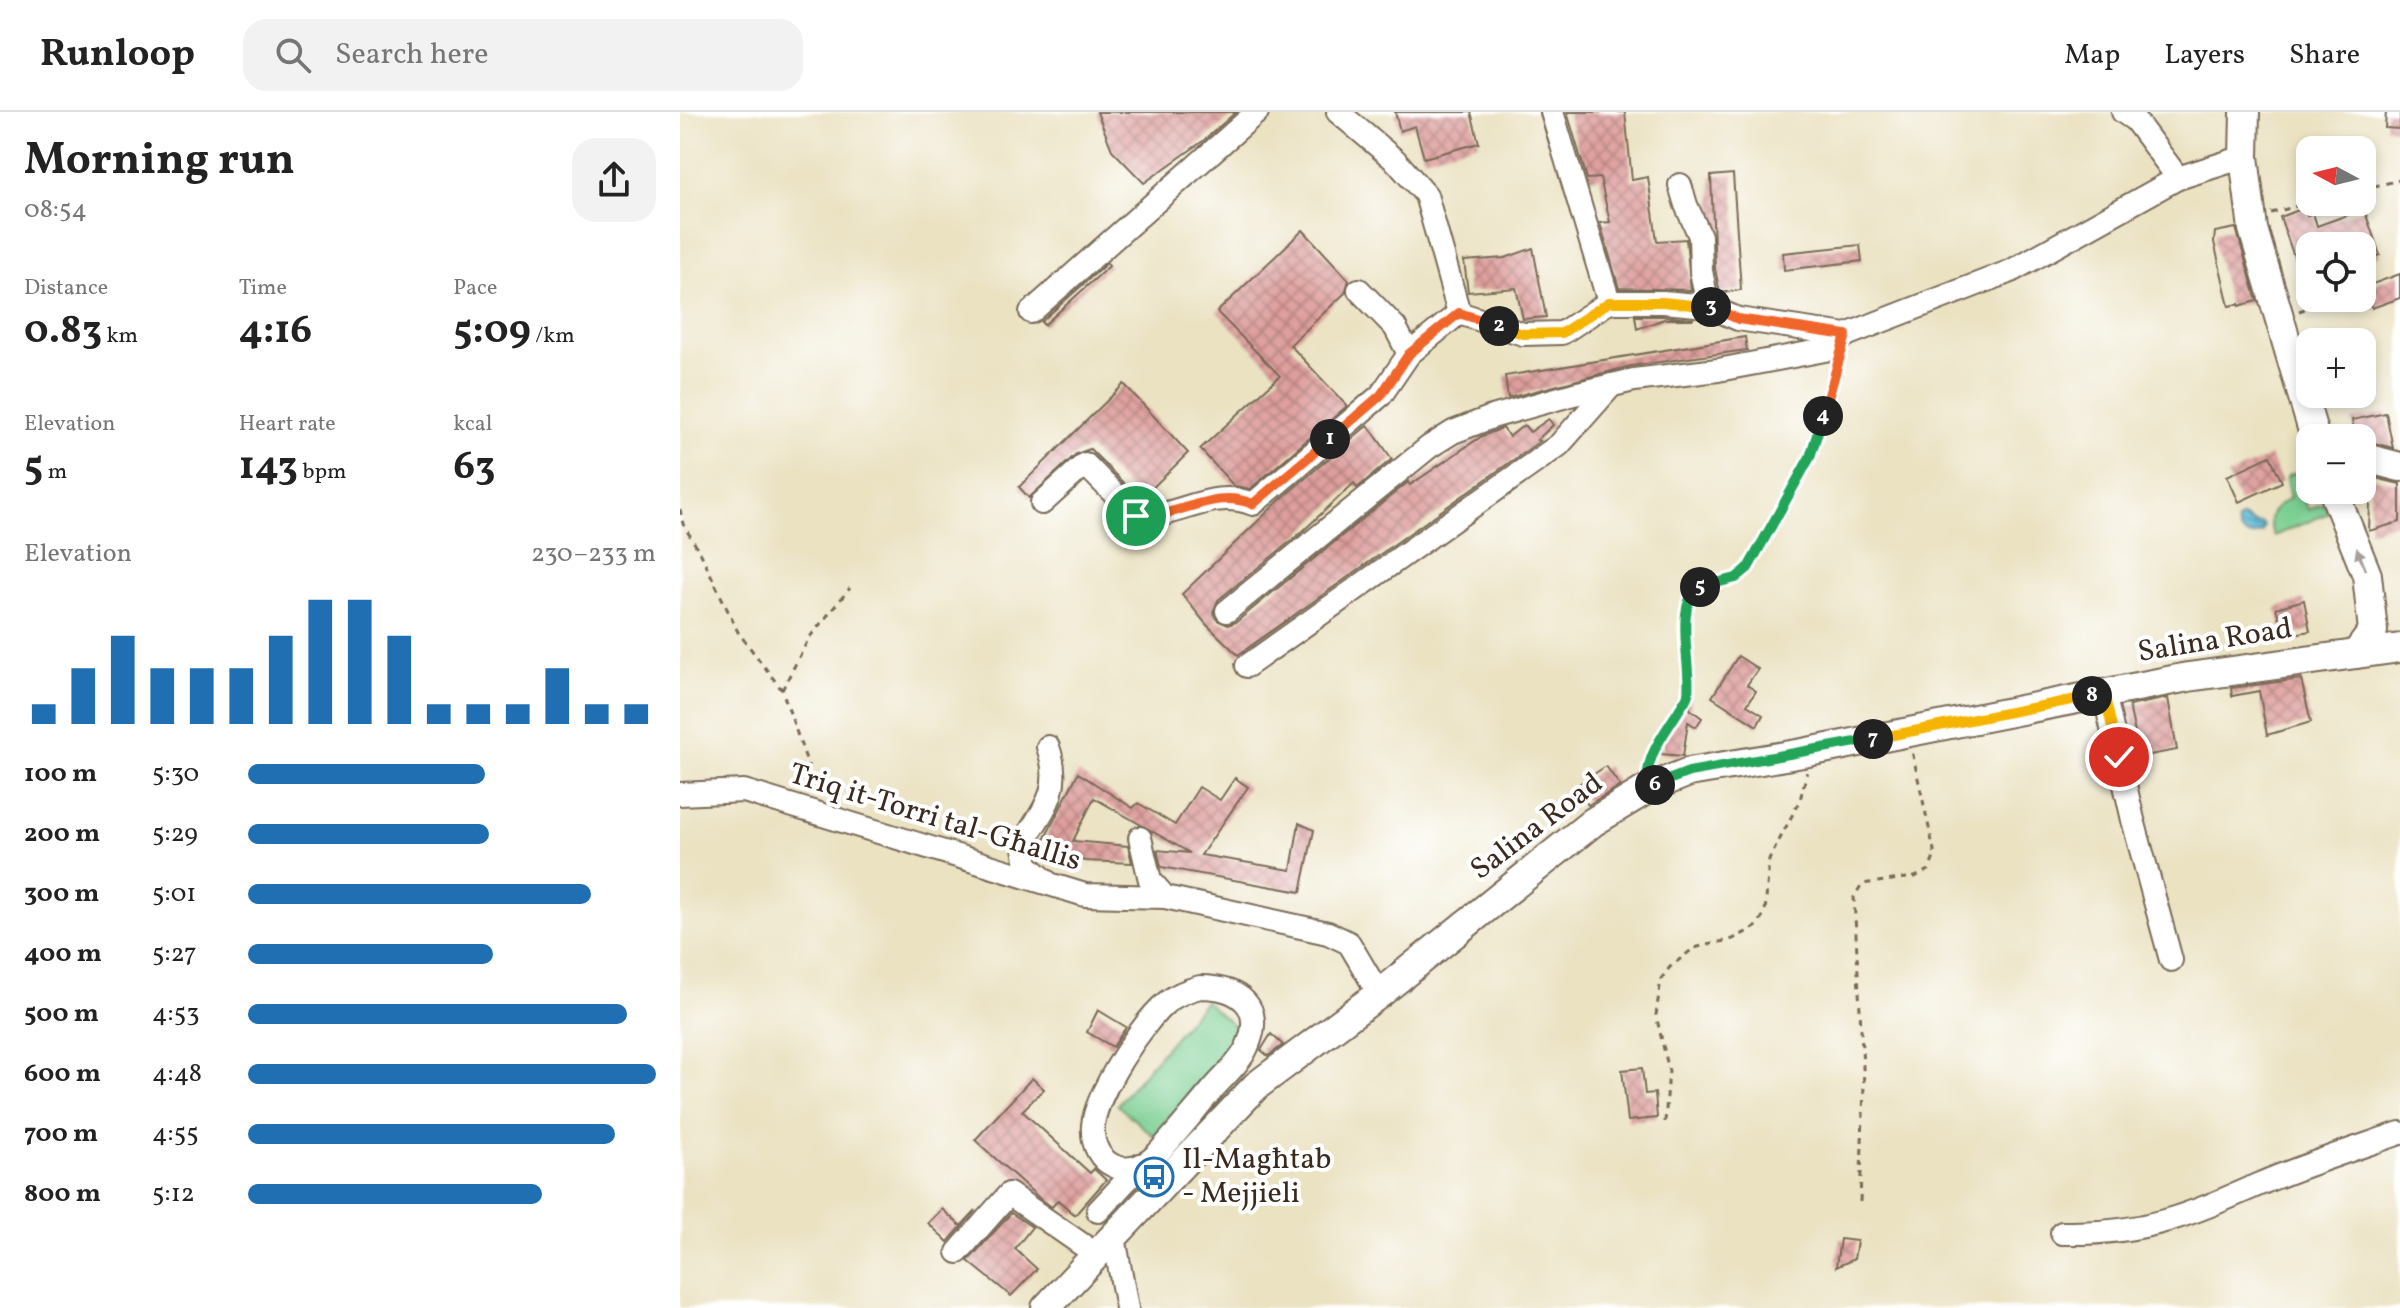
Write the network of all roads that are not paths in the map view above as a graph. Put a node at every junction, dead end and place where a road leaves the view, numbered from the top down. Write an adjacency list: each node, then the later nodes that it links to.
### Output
1 (1257, 112): 12 (street)
2 (1338, 112): 13 (street)
3 (1552, 112): 10 (street)
4 (2245, 112): 6 (main road)
5 (2130, 115): 7 (street)
6 (2244, 157): 7 (street); 17 (main road)
7 (2178, 178): 14 (street)
8 (1680, 185): 11 (street)
9 (1359, 290): 15 (street)
10 (1609, 302): 11 (street); 13 (street)
11 (1708, 306): 14 (street)
12 (1031, 312)
13 (1459, 313): 15 (street)
14 (1846, 335): 16 (street)
15 (1409, 354): 20 (street)
16 (1612, 385): 22 (street); 26 (street)
17 (2312, 424)
18 (2376, 461): 19 (main road)
19 (2400, 467)
20 (1042, 503)
21 (2339, 504): 23 (main road, one-way to 21)
22 (1227, 611)
23 (2373, 631): 24 (main road); 25 (main road)
24 (2398, 648): 25 (main road, Salina Road)
25 (2356, 654): 27 (main road, Salina Road)
26 (1247, 666)
27 (2104, 693): 33 (street); 34 (main road, Salina Road)
28 (1048, 747): 31 (street)
29 (680, 794): 31 (street, Triq it-Torri tal-Għallis)
30 (1140, 838): 32 (street)
31 (1051, 886): 32 (street, Triq it-Torri tal-Għallis)
32 (1165, 897): 34 (street, Triq it-Torri tal-Għallis)
33 (2171, 960)
34 (1379, 994): 38 (main road, Salina Road)
35 (2400, 1133): 37 (street)
36 (1141, 1165): 36 (street); 38 (street)
37 (2062, 1233)
38 (1111, 1241): 39 (street); 40 (main road, Salina Road); 41 (street)
39 (958, 1252)
40 (1046, 1308)
41 (1127, 1308)

